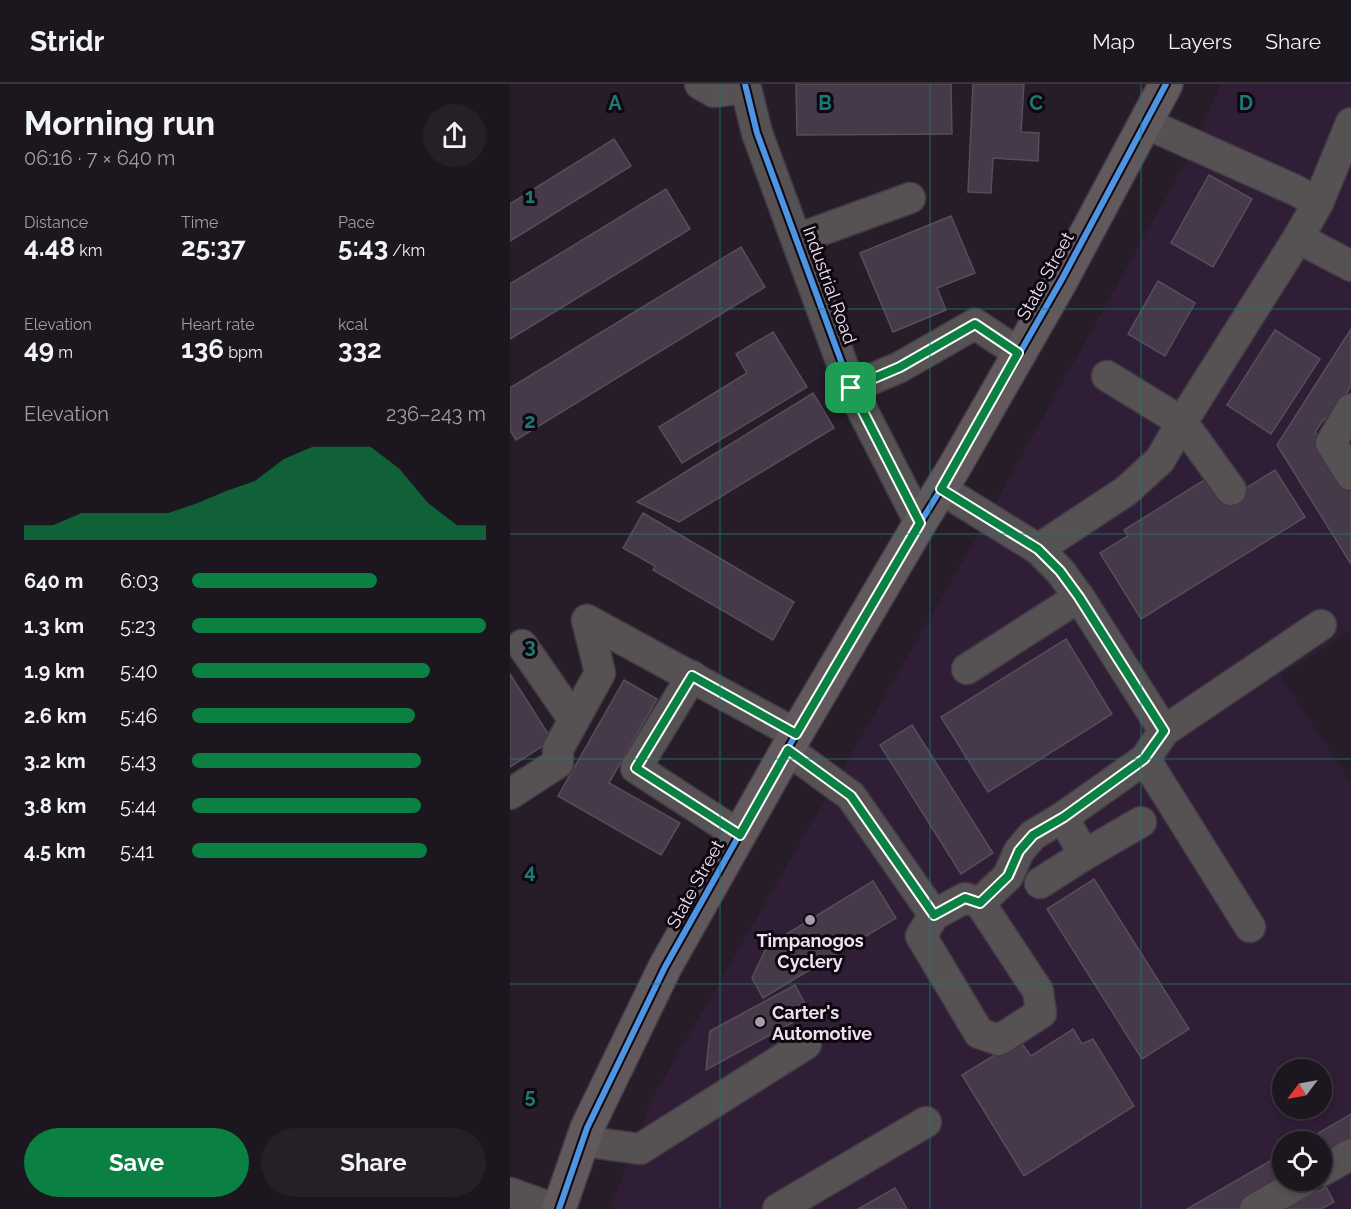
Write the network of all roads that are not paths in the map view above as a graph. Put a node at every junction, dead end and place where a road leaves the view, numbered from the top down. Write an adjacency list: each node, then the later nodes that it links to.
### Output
1 (700, 84): 3 (street)
2 (1166, 84): 4 (main road, State Street)
3 (745, 86): 9 (street, Industrial Road)
4 (1145, 123): 7 (street); 11 (main road, State Street)
5 (1351, 123): 7 (street)
6 (910, 198): 9 (street)
7 (1318, 202): 8 (street)
8 (1298, 238): 10 (street); 15 (street)
9 (797, 239): 13 (street, Industrial Road)
10 (1351, 266)
11 (1018, 353): 13 (street); 17 (main road, State Street)
12 (1107, 376): 15 (street)
13 (851, 388): 19 (street, Industrial Road)
14 (1351, 409): 16 (street)
15 (1182, 422): 18 (street); 20 (street)
16 (1351, 475)
17 (941, 489): 19 (main road, State Street); 20 (street)
18 (1231, 490)
19 (920, 523): 28 (main road, State Street)
20 (1038, 549): 21 (street)
21 (1079, 597): 24 (street); 27 (street)
22 (1321, 625): 27 (street)
23 (522, 645): 26 (street)
24 (967, 669)
25 (692, 676): 26 (street); 28 (street); 33 (street)
26 (574, 720): 30 (street)
27 (1164, 731): 29 (street)
28 (792, 742): 33 (main road, State Street); 37 (street)
29 (1144, 759): 31 (street); 38 (street)
30 (510, 794)
31 (1064, 817): 34 (street); 36 (street)
32 (1141, 822): 34 (street)
33 (740, 835): 41 (main road, State Street)
34 (1084, 855): 35 (street)
35 (1040, 883)
36 (980, 903): 37 (street); 37 (street)
37 (934, 915)
38 (1250, 927)
39 (806, 1044): 41 (street)
40 (926, 1122): 47 (street)
41 (582, 1141): 46 (main road, State Street)
42 (1351, 1154): 43 (street)
43 (1332, 1165)
44 (1286, 1191): 48 (street)
45 (510, 1193): 46 (street)
46 (557, 1209)
47 (778, 1209)
48 (1255, 1209)

